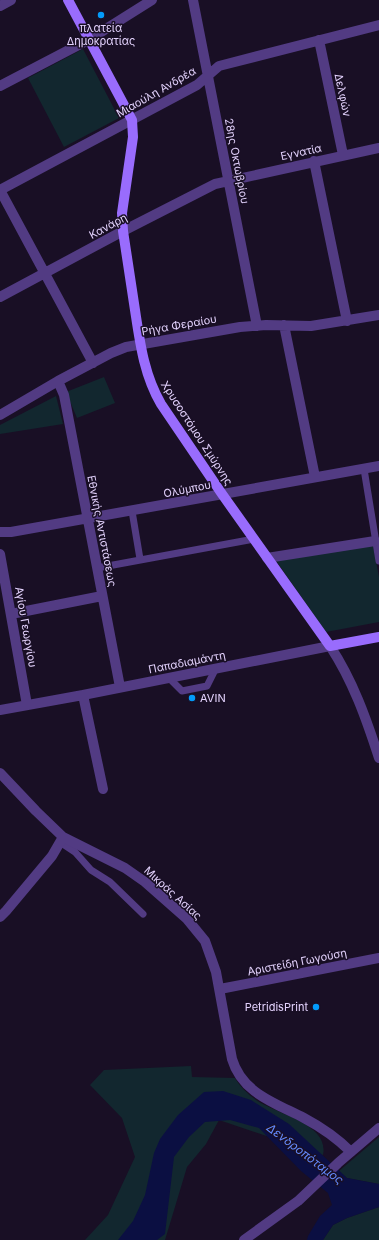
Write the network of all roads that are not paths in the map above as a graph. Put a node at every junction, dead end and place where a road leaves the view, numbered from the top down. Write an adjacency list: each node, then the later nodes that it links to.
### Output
1 (11, 0): 5 (street)
2 (68, 0): 7 (street, Χρυσοστόμου Σμύρνης)
3 (152, 0): 7 (street)
4 (193, 0): 9 (street, 28ης Οκτωβρίου)
5 (0, 6)
6 (379, 25): 8 (street, Μιαούλη Ανδρέα)
7 (90, 39): 10 (street); 11 (street, Χρυσοστόμου Σμύρνης)
8 (319, 40): 9 (street, Μιαούλη Ανδρέα); 13 (street, Δελφών)
9 (208, 76): 11 (street, Μιαούλη Ανδρέα); 15 (street, 28ης Οκτωβρίου)
10 (0, 86)
11 (132, 120): 16 (street, Μιαούλη Ανδρέα); 17 (street, Χρυσοστόμου Σμύρνης)
12 (379, 148): 13 (street, Εγνατία)
13 (344, 155): 14 (street, Εγνατία)
14 (314, 161): 15 (street, Εγνατία); 21 (street)
15 (228, 180): 17 (street, Κανάρη); 23 (street, 28ης Οκτωβρίου)
16 (0, 190): 18 (street)
17 (123, 231): 18 (street, Κανάρη); 24 (street, Χρυσοστόμου Σμύρνης)
18 (45, 273): 19 (street, Κανάρη); 25 (street)
19 (0, 297)
20 (379, 315): 21 (street, Ρήγα Φεραίου)
21 (347, 321): 22 (street, Ρήγα Φεραίου)
22 (284, 325): 23 (street, Ρήγα Φεραίου); 30 (street)
23 (258, 326): 24 (street, Ρήγα Φεραίου)
24 (140, 344): 25 (street, Ρήγα Φεραίου); 31 (street, Χρυσοστόμου Σμύρνης)
25 (93, 363): 26 (street, Ρήγα Φεραίου)
26 (58, 381): 27 (street, Ρήγα Φεραίου); 33 (street, Εθνικής Αντιστάσεως)
27 (0, 415)
28 (379, 466): 29 (street, Ολύμπου)
29 (364, 469): 30 (street, Ολύμπου); 36 (lane)
30 (314, 477): 31 (street, Ολύμπου)
31 (222, 494): 32 (street, Ολύμπου); 35 (street, Χρυσοστόμου Σμύρνης)
32 (132, 511): 33 (street, Ολύμπου); 39 (lane)
33 (88, 519): 34 (street, Ολύμπου); 41 (street, Εθνικής Αντιστάσεως)
34 (0, 532)
35 (254, 539): 38 (street, Χρυσοστόμου Σμύρνης); 39 (lane)
36 (376, 541): 38 (street); 40 (lane)
37 (0, 554): 43 (street, Αγίου Γεωργίου)
38 (267, 558): 45 (street, Χρυσοστόμου Σμύρνης)
39 (140, 559): 41 (lane)
40 (379, 561)
41 (97, 568): 42 (street, Εθνικής Αντιστάσεως)
42 (102, 596): 43 (street); 48 (street, Εθνικής Αντιστάσεως)
43 (11, 614): 50 (street, Αγίου Γεωργίου)
44 (379, 637): 45 (street, Παπαδιαμάντη)
45 (330, 646): 46 (street, Παπαδιαμάντη); 52 (street, Χρυσοστόμου Σμύρνης)
46 (216, 668): 47 (street, Παπαδιαμάντη); 47 (lane)
47 (169, 678): 48 (street, Παπαδιαμάντη)
48 (120, 687): 49 (street, Παπαδιαμάντη)
49 (83, 695): 50 (street, Παπαδιαμάντη); 54 (street)
50 (27, 705): 51 (street, Παπαδιαμάντη)
51 (0, 710)
52 (379, 758)
53 (0, 773): 55 (street, Μικράς Ασίας)
54 (103, 789)
55 (62, 839): 56 (lane); 57 (street); 59 (street, Μικράς Ασίας)
56 (143, 914)
57 (0, 917)
58 (379, 958): 59 (street, Αριστείδη Γωγούση)
59 (220, 989): 61 (street, Μικράς Ασίας)
60 (379, 1128): 61 (street)
61 (351, 1152): 62 (street)
62 (244, 1240)

